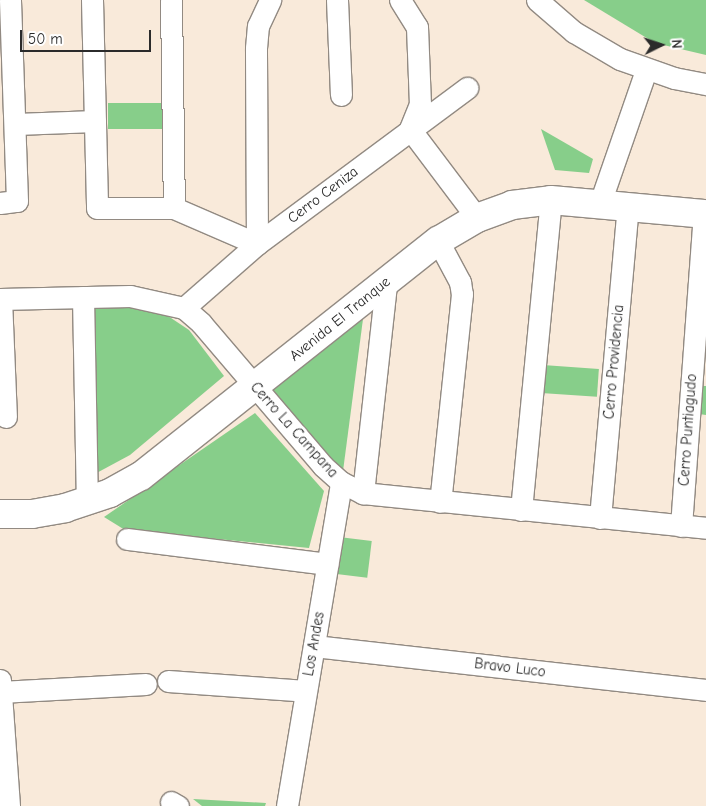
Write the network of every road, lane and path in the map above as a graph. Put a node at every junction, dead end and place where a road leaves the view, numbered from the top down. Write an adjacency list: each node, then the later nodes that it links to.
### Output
1 (10, 0): 13 (street)
2 (92, 0): 12 (street)
3 (171, 0): 19 (street)
4 (270, 0): 23 (street)
5 (337, 0): 11 (street)
6 (400, 0): 14 (street)
7 (537, 0): 8 (street)
8 (646, 70): 9 (street); 17 (street)
9 (706, 84)
10 (467, 88): 14 (street, Cerro Ceniza)
11 (342, 95)
12 (95, 121): 13 (street); 19 (street)
13 (16, 124): 16 (street)
14 (410, 129): 21 (street); 23 (street, Cerro Ceniza)
15 (551, 200): 17 (street, Avenida El Tranque); 21 (street, Avenida El Tranque); 34 (street)
16 (0, 203)
17 (600, 203): 18 (street, Avenida El Tranque)
18 (628, 206): 20 (street, Avenida El Tranque); 36 (street, Cerro Providencia)
19 (174, 208): 23 (street)
20 (705, 214): 37 (street, Cerro Puntiagudo)
21 (477, 218): 22 (street, Avenida El Tranque)
22 (438, 241): 24 (street, Avenida El Tranque); 33 (street)
23 (257, 244): 27 (street, Cerro Ceniza)
24 (386, 282): 28 (street, Avenida El Tranque); 31 (street)
25 (83, 297): 26 (street, Cerro La Campana); 27 (street, Cerro La Campana); 32 (street)
26 (1, 299): 29 (street)
27 (184, 308): 28 (street, Cerro La Campana)
28 (256, 386): 30 (street, Cerro La Campana); 32 (street, Avenida El Tranque)
29 (6, 417)
30 (341, 482): 31 (street, Cerro La Campana); 40 (street, Los Andes)
31 (363, 493): 33 (street, Cerro La Campana)
32 (87, 502): 35 (street, Avenida El Tranque)
33 (440, 502): 34 (street, Cerro La Campana)
34 (521, 510): 36 (street, Cerro La Campana)
35 (0, 514)
36 (600, 518): 37 (street, Cerro La Campana)
37 (681, 526): 38 (street, Cerro La Campana)
38 (706, 528)
39 (127, 539): 40 (street)
40 (327, 564): 41 (street, Los Andes)
41 (314, 646): 45 (street, Bravo Luco); 46 (street, Los Andes)
42 (0, 679): 47 (street)
43 (168, 681): 46 (street)
44 (146, 684): 47 (street)
45 (706, 690)
46 (306, 691): 50 (street, Los Andes)
47 (0, 692): 48 (street)
48 (2, 746): 49 (street)
49 (10, 806)
50 (287, 806)

